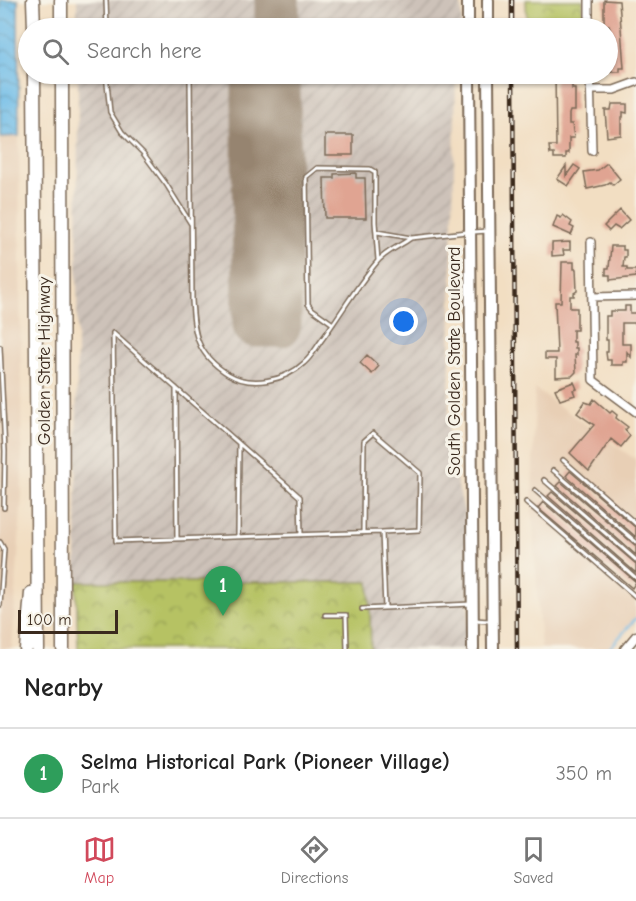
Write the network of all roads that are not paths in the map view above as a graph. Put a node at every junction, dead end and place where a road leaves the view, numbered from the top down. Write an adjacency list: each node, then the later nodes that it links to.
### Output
1 (33, 0): 7 (highway)
2 (61, 0): 8 (highway)
3 (106, 0): 9 (lane)
4 (468, 0): 10 (main road)
5 (488, 0): 11 (main road)
6 (589, 0): 12 (street)
7 (34, 18)
8 (62, 18)
9 (107, 18)
10 (468, 18)
11 (488, 18)
12 (589, 18)
13 (636, 82): 21 (street)
14 (34, 84): 45 (highway, Golden State Highway)
15 (62, 84): 70 (highway, Golden State Highway)
16 (107, 84): 23 (lane)
17 (190, 84): 23 (lane)
18 (469, 84): 26 (main road, South Golden State Boulevard)
19 (488, 84): 24 (main road, South Golden State Boulevard)
20 (590, 84): 21 (street)
21 (590, 90): 22 (street)
22 (592, 151)
23 (191, 226): 32 (lane)
24 (490, 231): 26 (lane); 66 (main road, South Golden State Boulevard)
25 (377, 232): 27 (lane); 29 (lane); 32 (lane)
26 (470, 232): 27 (lane); 60 (main road, South Golden State Boulevard)
27 (411, 238): 29 (lane)
28 (591, 242): 31 (street)
29 (378, 260): 32 (lane)
30 (636, 296): 31 (street)
31 (592, 297): 35 (street)
32 (333, 324)
33 (0, 347): 37 (lane)
34 (176, 388): 38 (lane); 51 (lane); 51 (lane)
35 (636, 412)
36 (0, 443): 37 (lane)
37 (5, 443): 44 (lane)
38 (239, 444): 49 (lane); 50 (lane)
39 (563, 460): 46 (lane)
40 (553, 470): 53 (lane)
41 (544, 480): 54 (lane)
42 (535, 490): 56 (lane)
43 (526, 502): 59 (lane)
44 (4, 508)
45 (38, 511): 68 (highway); 69 (highway, Golden State Highway)
46 (636, 524)
47 (382, 532): 48 (lane); 48 (lane); 62 (lane)
48 (363, 533): 49 (lane)
49 (301, 535): 50 (lane)
50 (238, 537): 51 (lane)
51 (177, 539)
52 (0, 542): 55 (lane)
53 (636, 542)
54 (636, 560)
55 (1, 569): 58 (lane)
56 (636, 578)
57 (636, 590): 59 (lane)
58 (0, 594): 61 (lane)
59 (634, 595)
60 (473, 604): 62 (lane); 65 (main road, South Golden State Boulevard)
61 (0, 605)
62 (385, 608): 63 (lane)
63 (362, 609)
64 (325, 615): 71 (lane)
65 (473, 620): 66 (lane); 72 (main road, South Golden State Boulevard)
66 (493, 621): 73 (main road, South Golden State Boulevard)
67 (636, 636): 74 (street)
68 (26, 649)
69 (38, 649)
70 (64, 649)
71 (347, 649)
72 (473, 649)
73 (493, 649)
74 (625, 649)

